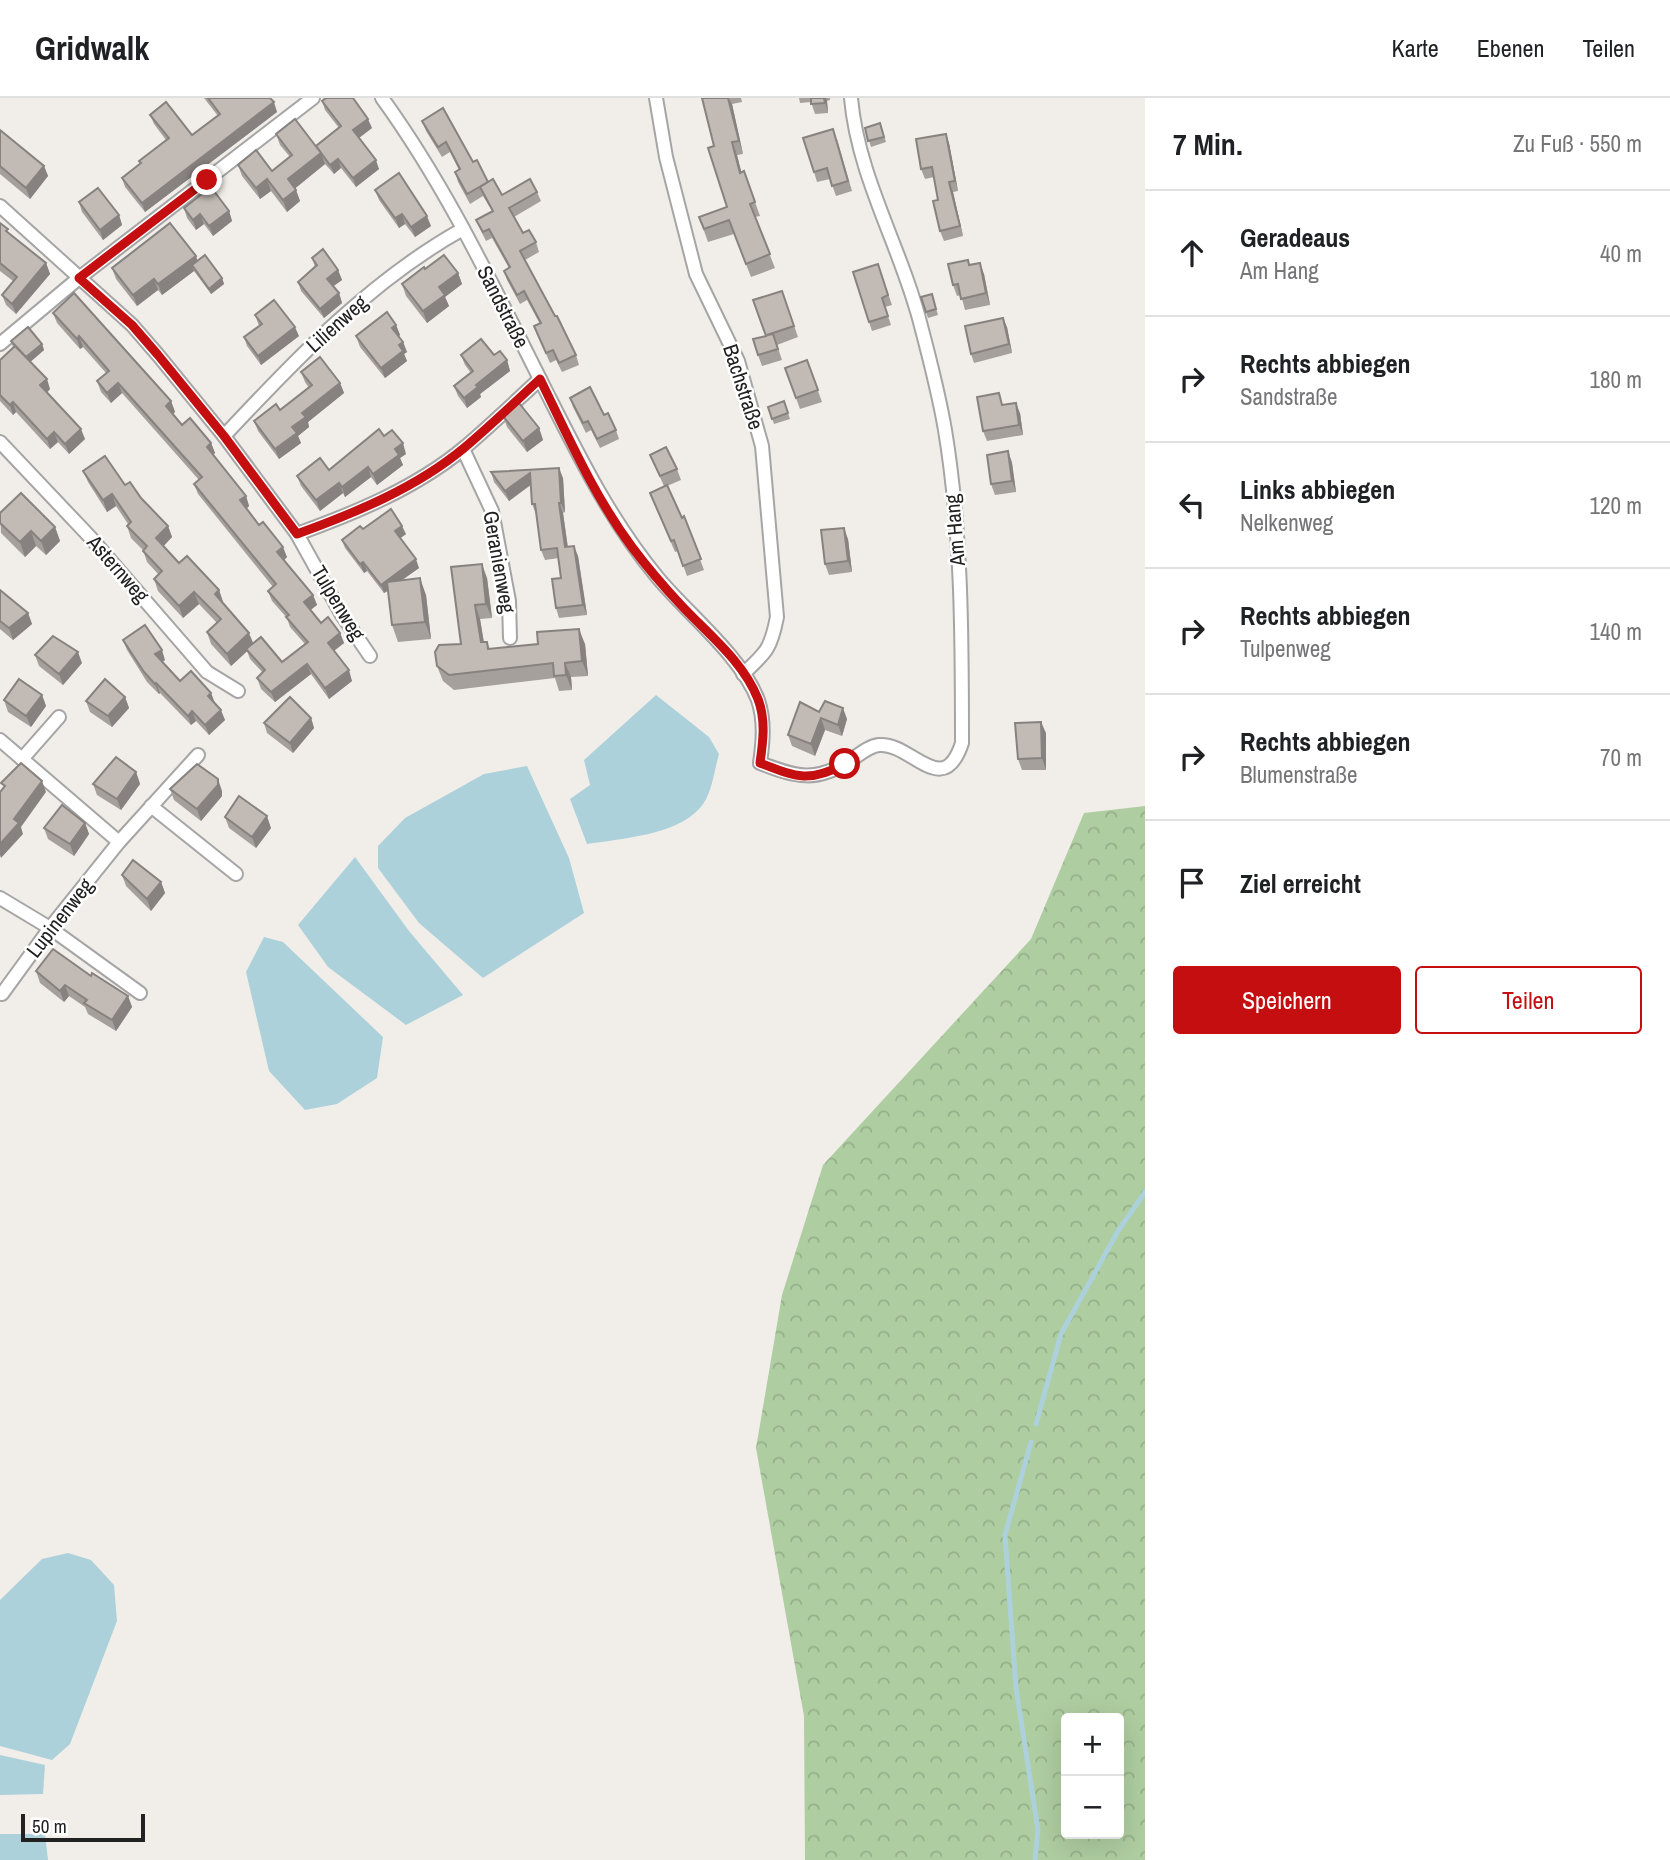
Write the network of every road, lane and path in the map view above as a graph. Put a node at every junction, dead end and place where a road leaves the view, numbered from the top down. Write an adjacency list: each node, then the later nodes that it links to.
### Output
1 (313, 98): 7 (street)
2 (382, 98): 6 (street, Sandstraße)
3 (656, 98): 16 (street, Bachstraße)
4 (851, 98): 22 (street, Am Hang)
5 (0, 206): 7 (street, Tulpenweg)
6 (463, 229): 9 (street, Sandstraße); 10 (street, Lilienweg)
7 (79, 278): 8 (street); 10 (street, Tulpenweg)
8 (0, 344)
9 (540, 379): 12 (street); 16 (street, Sandstraße)
10 (224, 436): 13 (street, Tulpenweg)
11 (0, 442): 17 (street, Asternweg)
12 (463, 449): 13 (street); 14 (street, Geranienweg)
13 (297, 534): 15 (street, Tulpenweg)
14 (510, 638)
15 (370, 656)
16 (743, 674): 22 (street, Sandstraße)
17 (238, 691)
18 (60, 717): 21 (street)
19 (0, 740): 21 (street)
20 (198, 755): 23 (street, Lupinenweg)
21 (22, 759): 24 (street)
22 (760, 763)
23 (151, 806): 24 (street, Lupinenweg); 25 (street)
24 (119, 842): 27 (street, Lupinenweg)
25 (236, 874)
26 (0, 898): 27 (street)
27 (50, 928): 28 (street); 29 (street, Lupinenweg)
28 (139, 993)
29 (2, 994)

